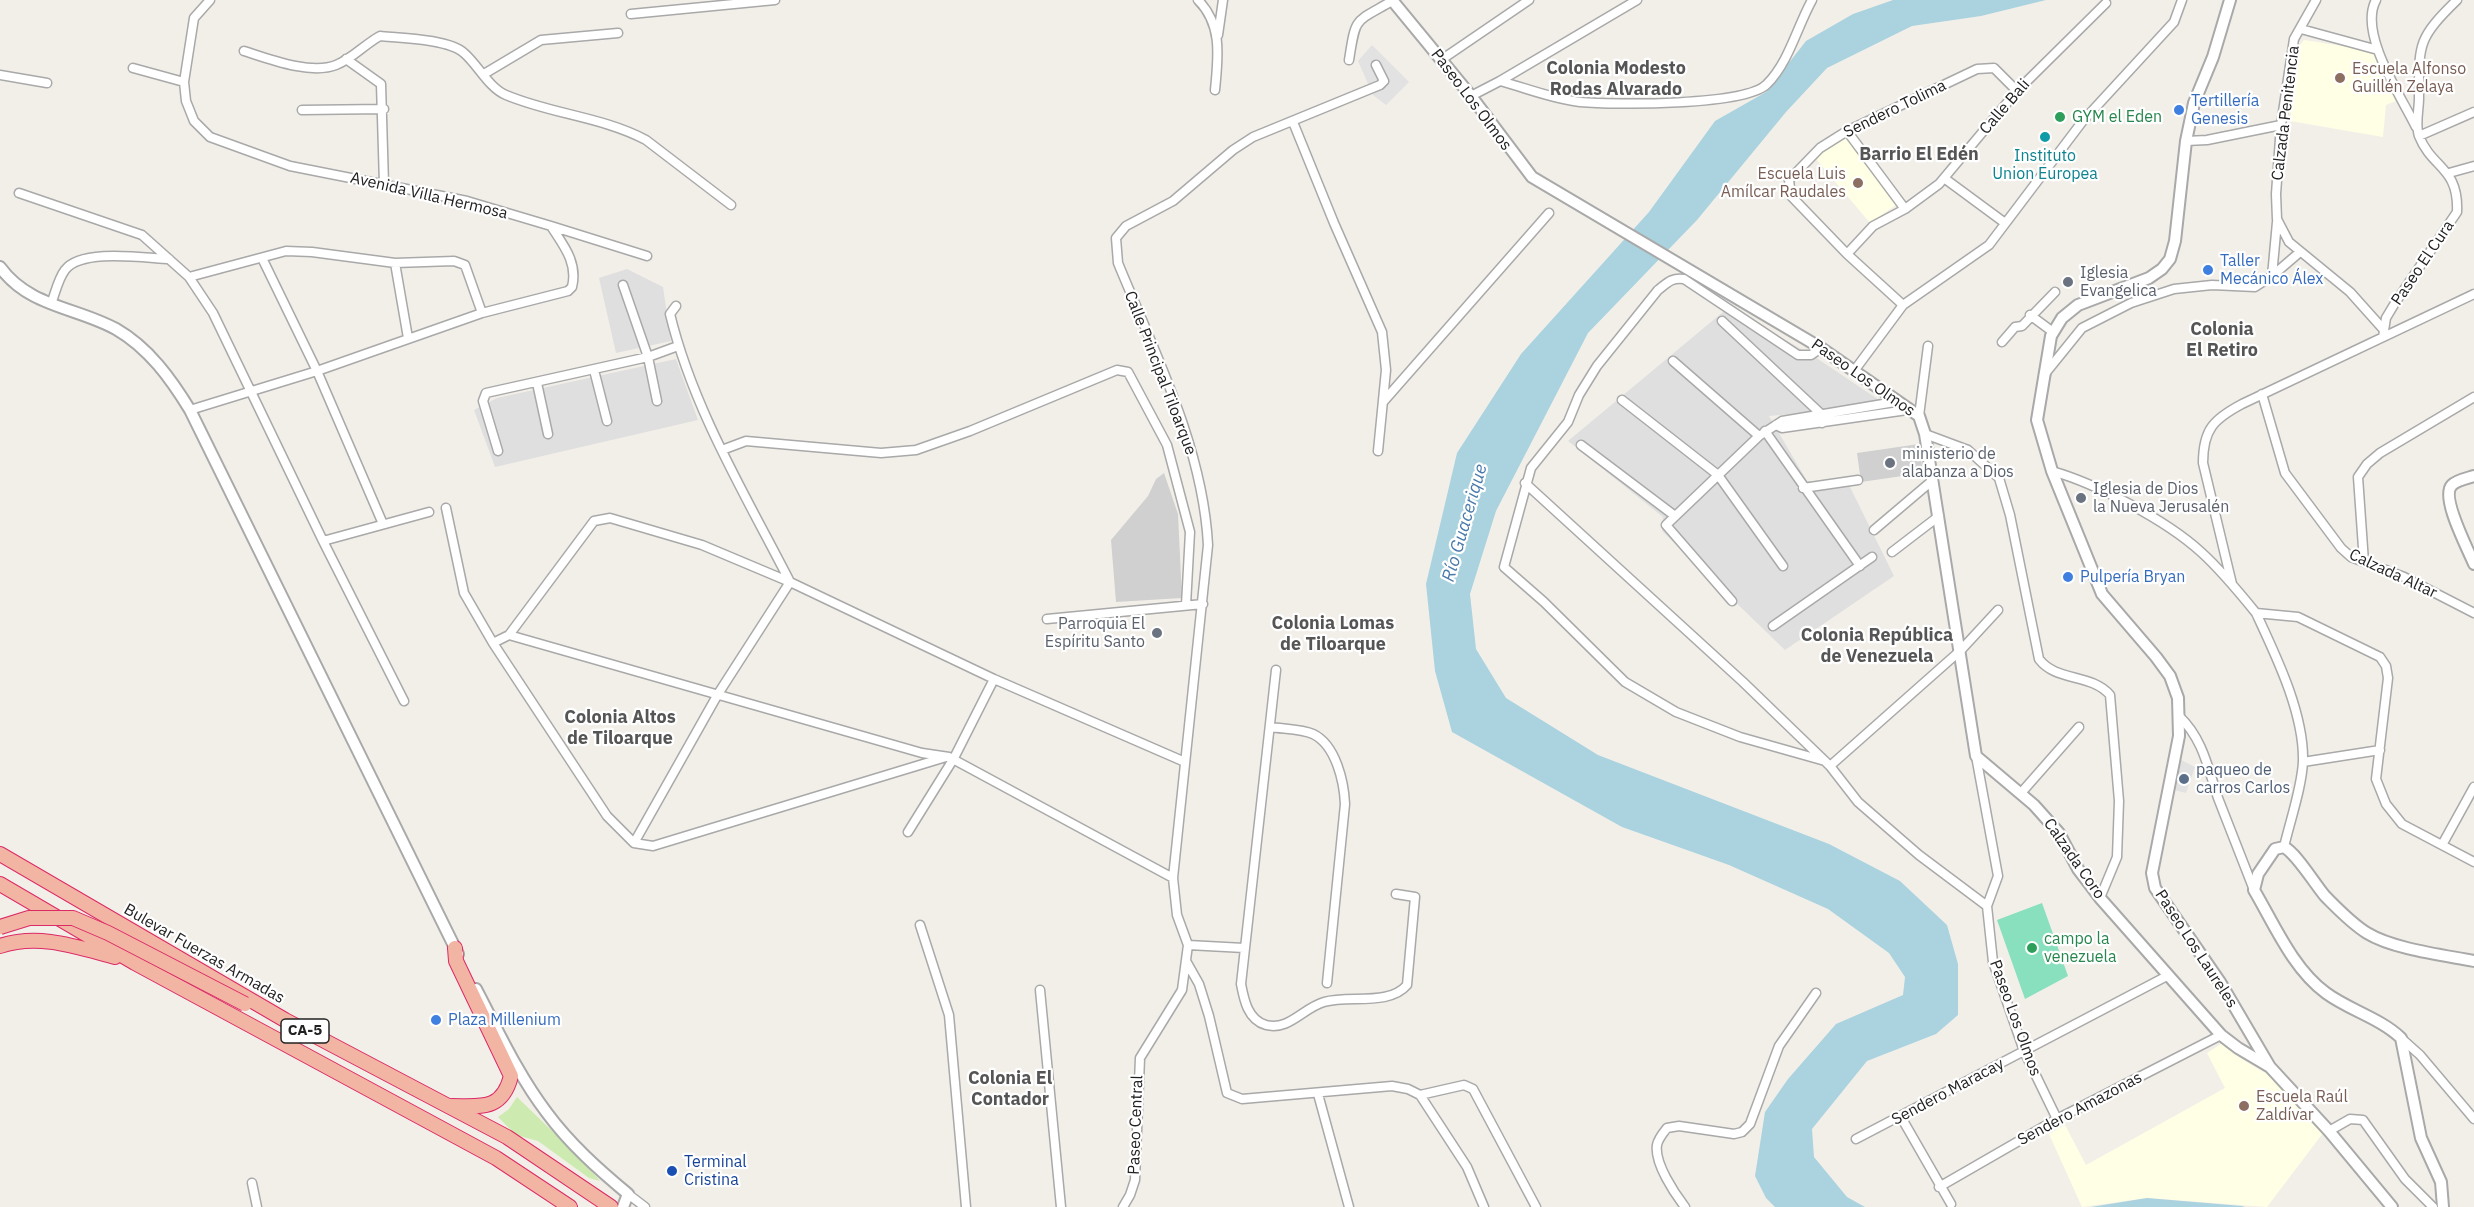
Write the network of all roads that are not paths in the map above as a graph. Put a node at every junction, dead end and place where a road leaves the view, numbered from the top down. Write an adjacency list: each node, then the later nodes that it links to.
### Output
1 (210, 0): 29 (street, Avenida Villa Hermosa)
2 (775, 0): 15 (street)
3 (1198, 0): 18 (street)
4 (1223, 0): 18 (street)
5 (1392, 0): 22 (street); 23 (street, Paseo Los Olmos)
6 (1529, 0): 23 (street)
7 (1636, 0): 28 (street)
8 (1812, 0): 28 (street)
9 (2182, 0): 51 (street)
10 (2229, 0): 41 (street, Paseo Los Laureles)
11 (2316, 0): 16 (street, Calzada Penitencia)
12 (2376, 0): 19 (street, Paseo El Cura)
13 (2457, 0): 40 (street)
14 (2106, 3): 32 (street, Calle Bali)
15 (631, 14)
16 (2301, 29): 19 (street); 38 (street, Calzada Penitencia)
17 (618, 33): 26 (street)
18 (1218, 40): 31 (street)
19 (2378, 50): 40 (street, Paseo El Cura)
20 (244, 51): 21 (street)
21 (346, 59): 26 (street); 34 (street)
22 (1348, 60)
23 (1441, 60): 33 (street, Paseo Los Olmos)
24 (1376, 65): 37 (street, Calle Principal Tiloarque)
25 (133, 68): 29 (street)
26 (484, 74): 47 (street)
27 (0, 75): 30 (street)
28 (1500, 81): 33 (street)
29 (184, 82): 45 (street, Avenida Villa Hermosa)
30 (47, 83)
31 (1215, 90)
32 (2017, 91): 39 (street, Sendero Tolima); 44 (street, Calle Bali)
33 (1471, 96): 77 (street, Paseo Los Olmos)
34 (384, 109): 35 (street); 45 (street)
35 (302, 110)
36 (2474, 112): 40 (street)
37 (1293, 122): 90 (street); 131 (street, Calle Principal Tiloarque)
38 (2281, 125): 41 (street); 50 (street, Calzada Penitencia)
39 (1847, 131): 48 (street); 54 (street, Sendero Tolima)
40 (2418, 133): 43 (street, Paseo El Cura)
41 (2186, 141): 71 (street, Paseo Los Laureles)
42 (2474, 166): 43 (street)
43 (2450, 173): 72 (street, Paseo El Cura)
44 (1944, 178): 48 (street, Calle Bali); 51 (street)
45 (384, 184): 52 (street, Avenida Villa Hermosa)
46 (20, 193): 57 (street)
47 (731, 205)
48 (1905, 209): 54 (street, Calle Bali)
49 (1549, 213): 90 (street)
50 (2277, 219): 53 (street, Calzada Penitencia); 60 (street)
51 (2006, 223): 66 (street)
52 (551, 226): 55 (street, Avenida Villa Hermosa); 68 (street)
53 (2300, 252): 60 (street); 72 (street, Calzada Penitencia)
54 (1847, 255): 66 (street)
55 (647, 256)
56 (262, 258): 58 (street); 61 (street); 81 (street)
57 (169, 259): 61 (street); 65 (street)
58 (395, 263): 68 (street); 73 (street)
59 (0, 267): 65 (street)
60 (2271, 276): 83 (street)
61 (189, 277): 85 (street)
62 (623, 285): 78 (street)
63 (2055, 292): 69 (street)
64 (2474, 294): 72 (street)
65 (51, 304): 93 (street)
66 (1903, 305): 82 (street)
67 (676, 306): 75 (street)
68 (482, 312): 73 (street)
69 (2030, 315): 71 (street); 74 (street)
70 (1722, 321): 95 (street)
71 (2054, 332): 83 (street, Paseo Los Laureles)
72 (2384, 334): 86 (street)
73 (408, 338): 81 (street)
74 (2002, 342)
75 (678, 346): 78 (street); 105 (street)
76 (1928, 346): 97 (street)
77 (1821, 348): 82 (street, Paseo Los Olmos); 113 (street)
78 (648, 357): 80 (street); 89 (street)
79 (1673, 361): 101 (street)
80 (594, 370): 84 (street); 98 (street)
81 (317, 371): 85 (street); 119 (street)
82 (1854, 371): 91 (street, Paseo Los Olmos)
83 (2044, 375): 108 (street, Paseo Los Laureles)
84 (537, 383): 102 (street); 106 (street)
85 (252, 392): 93 (street); 121 (street)
86 (2262, 394): 124 (street, Calzada Altar); 129 (street)
87 (2474, 397): 124 (street)
88 (1622, 400): 109 (street)
89 (657, 401)
90 (1383, 402): 107 (street)
91 (1895, 402): 92 (street); 94 (street, Paseo Los Olmos)
92 (1882, 403): 95 (street); 96 (street)
93 (190, 410): 172 (street)
94 (1906, 410): 96 (street); 97 (street, Paseo Los Olmos)
95 (1820, 413): 99 (street); 100 (street)
96 (1884, 413): 99 (street)
97 (1919, 416): 103 (street, Paseo Los Olmos)
98 (606, 421)
99 (1822, 423): 100 (street)
100 (1776, 425): 101 (street)
101 (1762, 433): 109 (street); 114 (street)
102 (548, 434)
103 (1925, 434): 112 (street, Paseo Los Olmos); 166 (street)
104 (1581, 445): 117 (street)
105 (722, 450): 128 (street); 132 (street)
106 (498, 451)
107 (1378, 451)
108 (2052, 471): 129 (street); 145 (street, Paseo Los Laureles)
109 (1718, 475): 117 (street); 126 (street)
110 (2474, 476): 125 (street)
111 (1858, 480): 114 (street)
112 (1933, 480): 118 (street, Paseo Los Olmos); 120 (street)
113 (1525, 483): 153 (street); 153 (street)
114 (1803, 488): 127 (street)
115 (446, 508): 139 (street)
116 (429, 512): 119 (street)
117 (1675, 516): 130 (street)
118 (1939, 516): 122 (street); 140 (street, Paseo Los Olmos)
119 (383, 524): 121 (street)
120 (1874, 530)
121 (323, 541): 144 (street)
122 (1892, 552)
123 (1872, 557): 127 (street)
124 (2364, 562): 135 (street, Calzada Altar)
125 (2474, 564)
126 (1783, 566)
127 (1860, 566): 137 (street)
128 (790, 582): 138 (street); 142 (street); 143 (street)
129 (2232, 584): 134 (street)
130 (1732, 601)
131 (1203, 604): 132 (street); 151 (street, Calle Principal Tiloarque)
132 (1186, 605): 136 (street)
133 (1998, 610): 140 (street)
134 (2256, 613): 148 (street); 152 (street)
135 (2474, 613)
136 (1047, 619)
137 (1773, 626)
138 (509, 635): 139 (street); 143 (street)
139 (493, 644): 157 (street)
140 (1961, 650): 149 (street, Paseo Los Olmos); 153 (street)
141 (1276, 670): 147 (street)
142 (994, 679): 150 (street); 151 (street)
143 (718, 694): 150 (street); 157 (street)
144 (404, 700)
145 (2179, 716): 164 (street); 185 (street, Paseo Los Laureles)
146 (2079, 727): 155 (street)
147 (1271, 728): 173 (street); 178 (street)
148 (2380, 750): 152 (street); 158 (street)
149 (1976, 756): 155 (street, Calzada Coro); 167 (street, Paseo Los Olmos)
150 (951, 757): 156 (street); 157 (street); 162 (street)
151 (1185, 762): 162 (street, Calle Principal Tiloarque)
152 (2303, 762): 159 (street)
153 (1827, 764): 167 (street)
154 (2474, 787): 158 (street)
155 (2021, 793): 166 (street, Calzada Coro)
156 (908, 832)
157 (634, 843)
158 (2442, 845): 161 (street)
159 (2284, 847): 164 (street); 175 (street)
160 (0, 854): 181 (highway, Bulevar Fuerzas Armadas / CA-5)
161 (2474, 862)
162 (1173, 878): 171 (street, Calle Principal Tiloarque)
163 (0, 884): 176 (highway, CA-5)
164 (2254, 890): 183 (street)
165 (1396, 894): 173 (street)
166 (2100, 898): 177 (street, Calzada Coro)
167 (1987, 906): 184 (street, Paseo Los Olmos)
168 (920, 925): 204 (street)
169 (0, 927): 181 (highway, bridge)
170 (0, 945): 176 (highway)
171 (1188, 945): 173 (street); 174 (street, Paseo Central)
172 (455, 948): 188 (highway); 196 (street)
173 (1244, 948)
174 (1186, 960): 186 (street); 198 (street, Paseo Central)
175 (2474, 961)
176 (135, 963): 200 (highway, CA-5)
177 (2168, 976): 182 (street, Calzada Coro); 184 (street, Sendero Maracay)
178 (1327, 982)
179 (1040, 990): 205 (street)
180 (1816, 993): 209 (street)
181 (262, 1007): 188 (highway, Bulevar Fuerzas Armadas / CA-5)
182 (2222, 1035): 185 (street, Calzada Coro); 190 (street, Sendero Amazonas)
183 (2401, 1038): 191 (street); 212 (street)
184 (2024, 1051): 189 (street, Sendero Maracay); 190 (street, Paseo Los Olmos)
185 (2270, 1067): 192 (street, Paseo Los Laureles)
186 (1318, 1094): 187 (street); 206 (street)
187 (1420, 1095): 207 (street); 208 (street)
188 (449, 1106): 201 (highway, Bulevar Fuerzas Armadas / CA-5)
189 (1901, 1117): 193 (street, Sendero Maracay); 195 (street)
190 (2057, 1119): 195 (street, Sendero Amazonas)
191 (2474, 1119)
192 (2329, 1131): 210 (street, Paseo Los Laureles); 211 (street)
193 (1856, 1139)
194 (252, 1183): 199 (street)
195 (1940, 1187): 197 (street)
196 (628, 1194): 202 (street); 203 (street)
197 (1951, 1204)
198 (1125, 1206)
199 (257, 1207)
200 (570, 1207)
201 (611, 1207)
202 (623, 1207)
203 (645, 1207)
204 (966, 1207)
205 (1061, 1207)
206 (1349, 1207)
207 (1484, 1207)
208 (1536, 1207)
209 (1686, 1207)
210 (2392, 1207)
211 (2433, 1207)
212 (2443, 1207)

